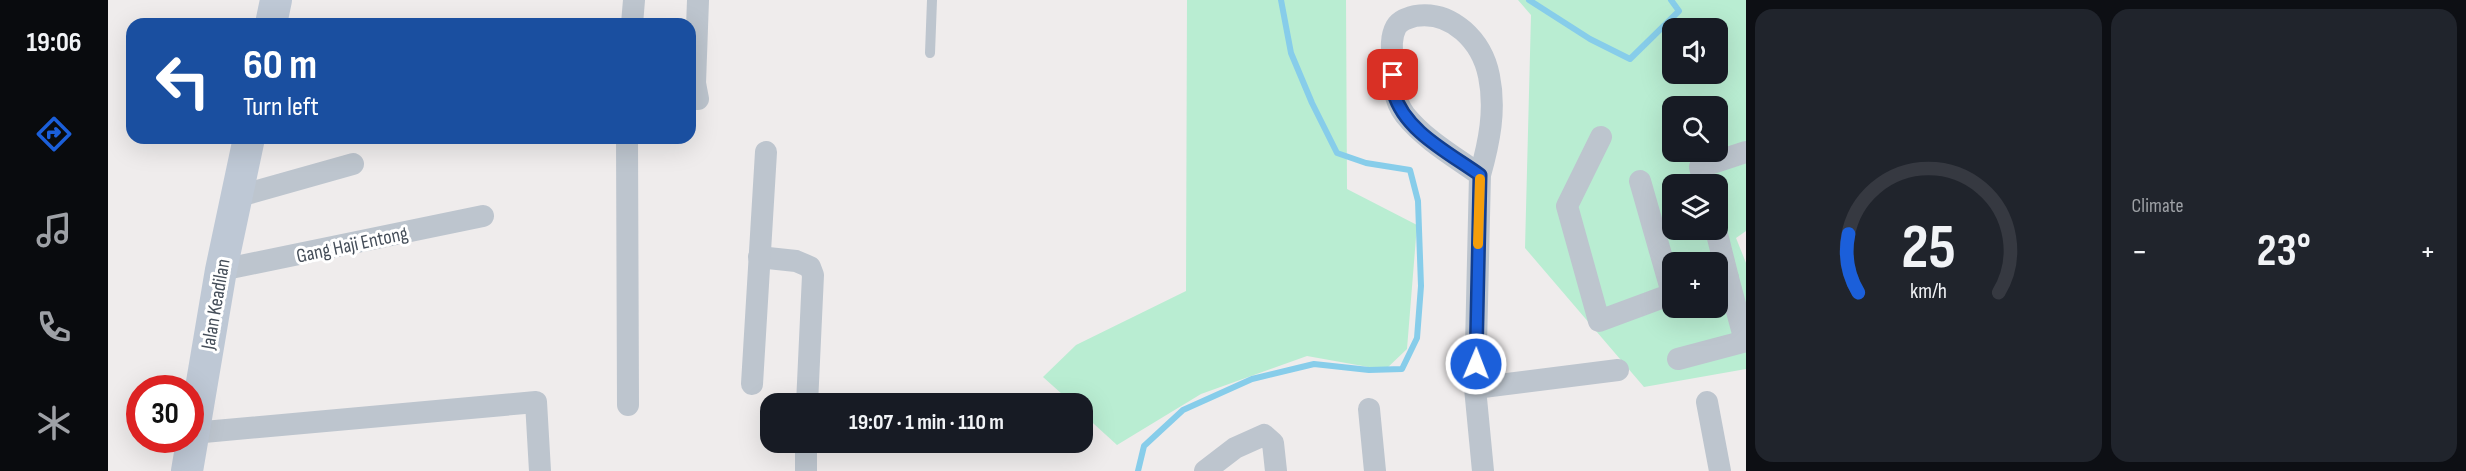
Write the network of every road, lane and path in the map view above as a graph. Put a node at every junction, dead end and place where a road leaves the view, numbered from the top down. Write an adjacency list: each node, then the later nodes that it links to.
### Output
1 (276, 0): 5 (main road)
2 (634, 0): 6 (street)
3 (698, 0): 8 (street)
4 (932, 0): 7 (lane)
5 (272, 18)
6 (632, 18)
7 (930, 53)
8 (696, 83)
9 (696, 83): 10 (street)
10 (696, 99)
11 (1601, 137): 26 (street)
12 (248, 144): 20 (main road, Jalan Keadilan)
13 (627, 144): 35 (street)
14 (766, 152): 22 (street)
15 (1746, 152): 17 (street)
16 (353, 164): 20 (street)
17 (1702, 174)
18 (1480, 175): 18 (street); 32 (street)
19 (1640, 181): 23 (street)
20 (236, 197): 24 (main road, Jalan Keadilan)
21 (483, 216): 24 (street, Gang Haji Entong)
22 (759, 257): 31 (street); 33 (street)
23 (1662, 258)
24 (221, 270): 30 (main road, Jalan Keadilan)
25 (1728, 294): 27 (street)
26 (1662, 297)
27 (1745, 341): 28 (street)
28 (1678, 359)
29 (1617, 370): 32 (street)
30 (203, 375)
31 (752, 384)
32 (1476, 387): 46 (street)
33 (808, 393)
34 (1707, 402): 47 (street)
35 (628, 405)
36 (1369, 409): 45 (street)
37 (204, 432): 41 (street)
38 (190, 453): 40 (main road, Jalan Keadilan)
39 (806, 453): 42 (street)
40 (187, 471)
41 (540, 471)
42 (806, 471)
43 (1205, 471): 44 (street)
44 (1276, 471)
45 (1375, 471)
46 (1484, 471)
47 (1720, 471)

